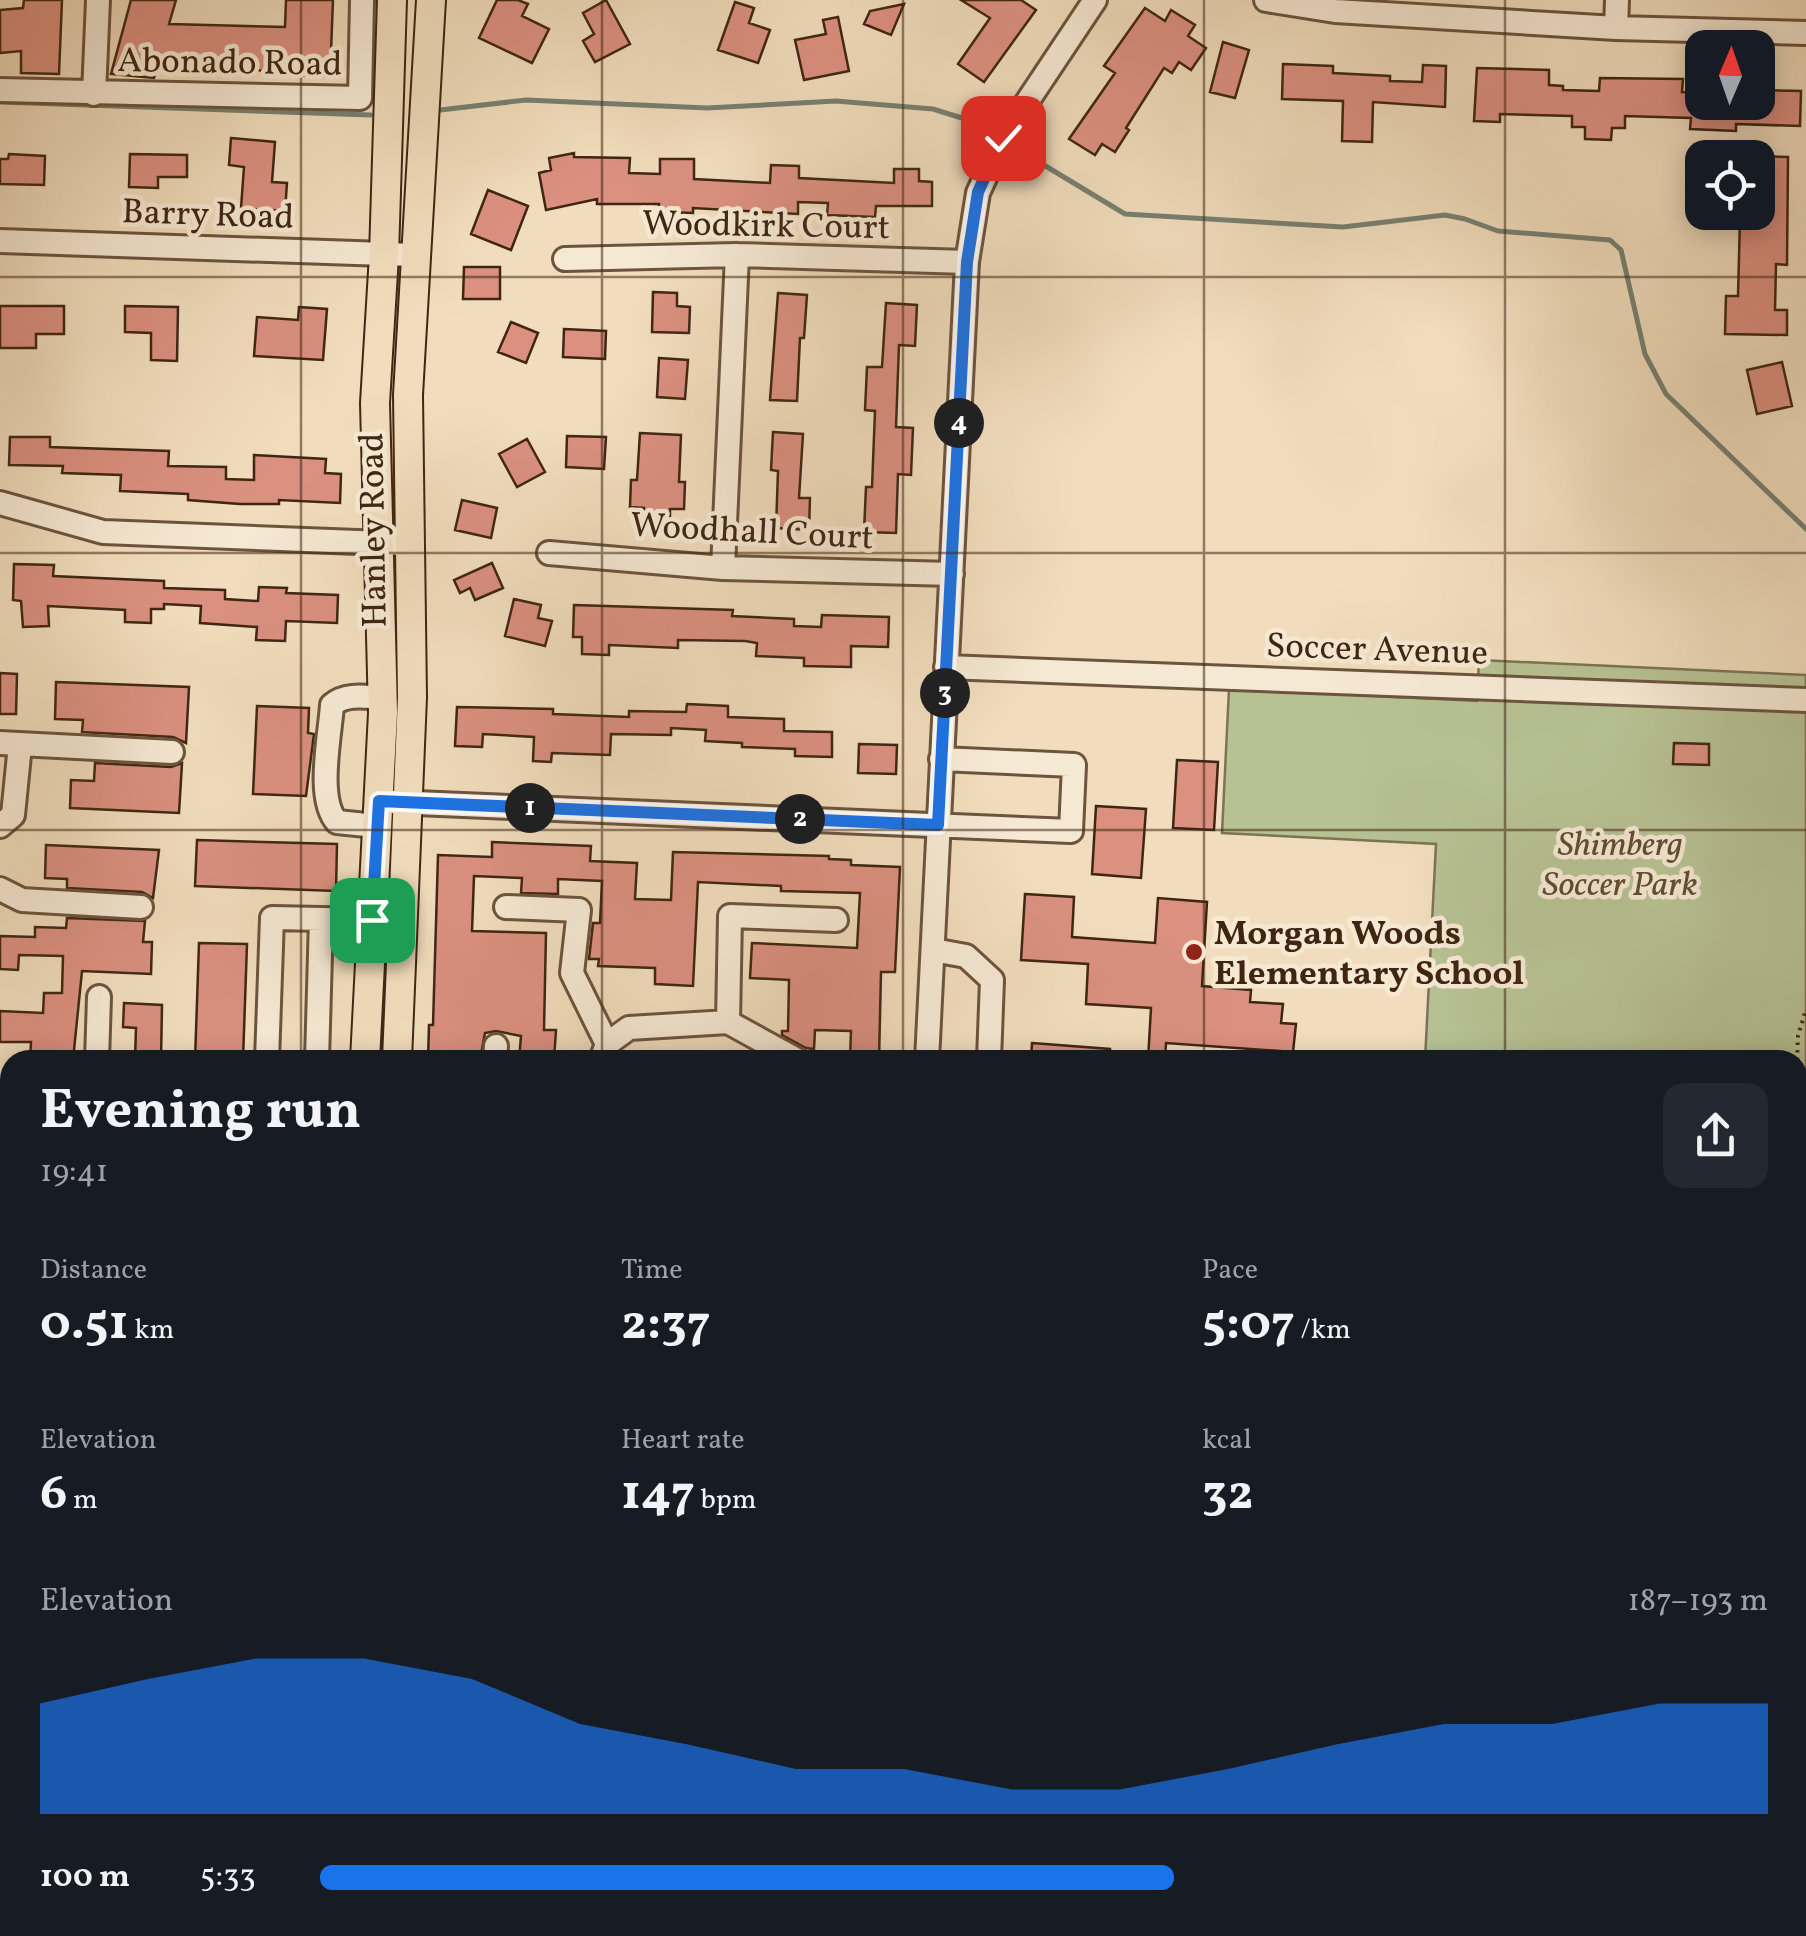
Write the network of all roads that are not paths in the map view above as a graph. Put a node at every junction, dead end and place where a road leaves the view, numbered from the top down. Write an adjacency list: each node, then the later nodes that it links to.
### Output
1 (98, 0): 12 (street)
2 (362, 0): 12 (street, Abonado Road)
3 (392, 0): 15 (main road, Hanley Road)
4 (431, 0): 16 (main road, Hanley Road)
5 (1094, 0): 18 (street)
6 (1266, 0): 8 (street)
7 (1617, 0): 9 (street)
8 (1397, 7): 9 (street)
9 (1616, 28): 10 (street)
10 (1806, 33)
11 (0, 90): 12 (street, Abonado Road)
12 (94, 94)
13 (0, 241): 15 (street, Barry Road)
14 (737, 254): 17 (street, Woodkirk Court); 18 (street, Woodkirk Court); 23 (street)
15 (384, 255): 16 (street, Barry Road); 20 (main road, Hanley Road)
16 (414, 255): 21 (main road, Hanley Road)
17 (565, 259)
18 (967, 262): 24 (street)
19 (0, 503): 20 (street)
20 (380, 544): 21 (street); 26 (main road, Hanley Road)
21 (409, 544): 31 (main road, Hanley Road)
22 (549, 554): 23 (street, Woodhall Court)
23 (724, 568): 24 (street, Woodhall Court)
24 (952, 574): 25 (street)
25 (946, 666): 27 (street, Soccer Avenue); 30 (street)
26 (383, 698): 32 (main road, Hanley Road); 32 (street)
27 (1806, 700)
28 (10, 744): 29 (street); 34 (street)
29 (172, 752)
30 (941, 759): 33 (street); 33 (street)
31 (409, 802): 32 (street); 33 (street); 48 (main road, Hanley Road)
32 (378, 814): 39 (main road, Hanley Road)
33 (938, 825): 41 (street)
34 (0, 826)
35 (0, 889): 36 (street)
36 (141, 907)
37 (506, 907): 49 (street)
38 (322, 919): 39 (street); 45 (street); 46 (street)
39 (372, 920): 47 (main road, Hanley Road)
40 (836, 920): 43 (street)
41 (933, 950): 52 (street); 53 (street)
42 (100, 997): 44 (street)
43 (728, 1022): 50 (street); 51 (street)
44 (97, 1050)
45 (267, 1050)
46 (316, 1050)
47 (366, 1050)
48 (397, 1050)
49 (603, 1050)
50 (606, 1050)
51 (780, 1050)
52 (928, 1050)
53 (989, 1050)

